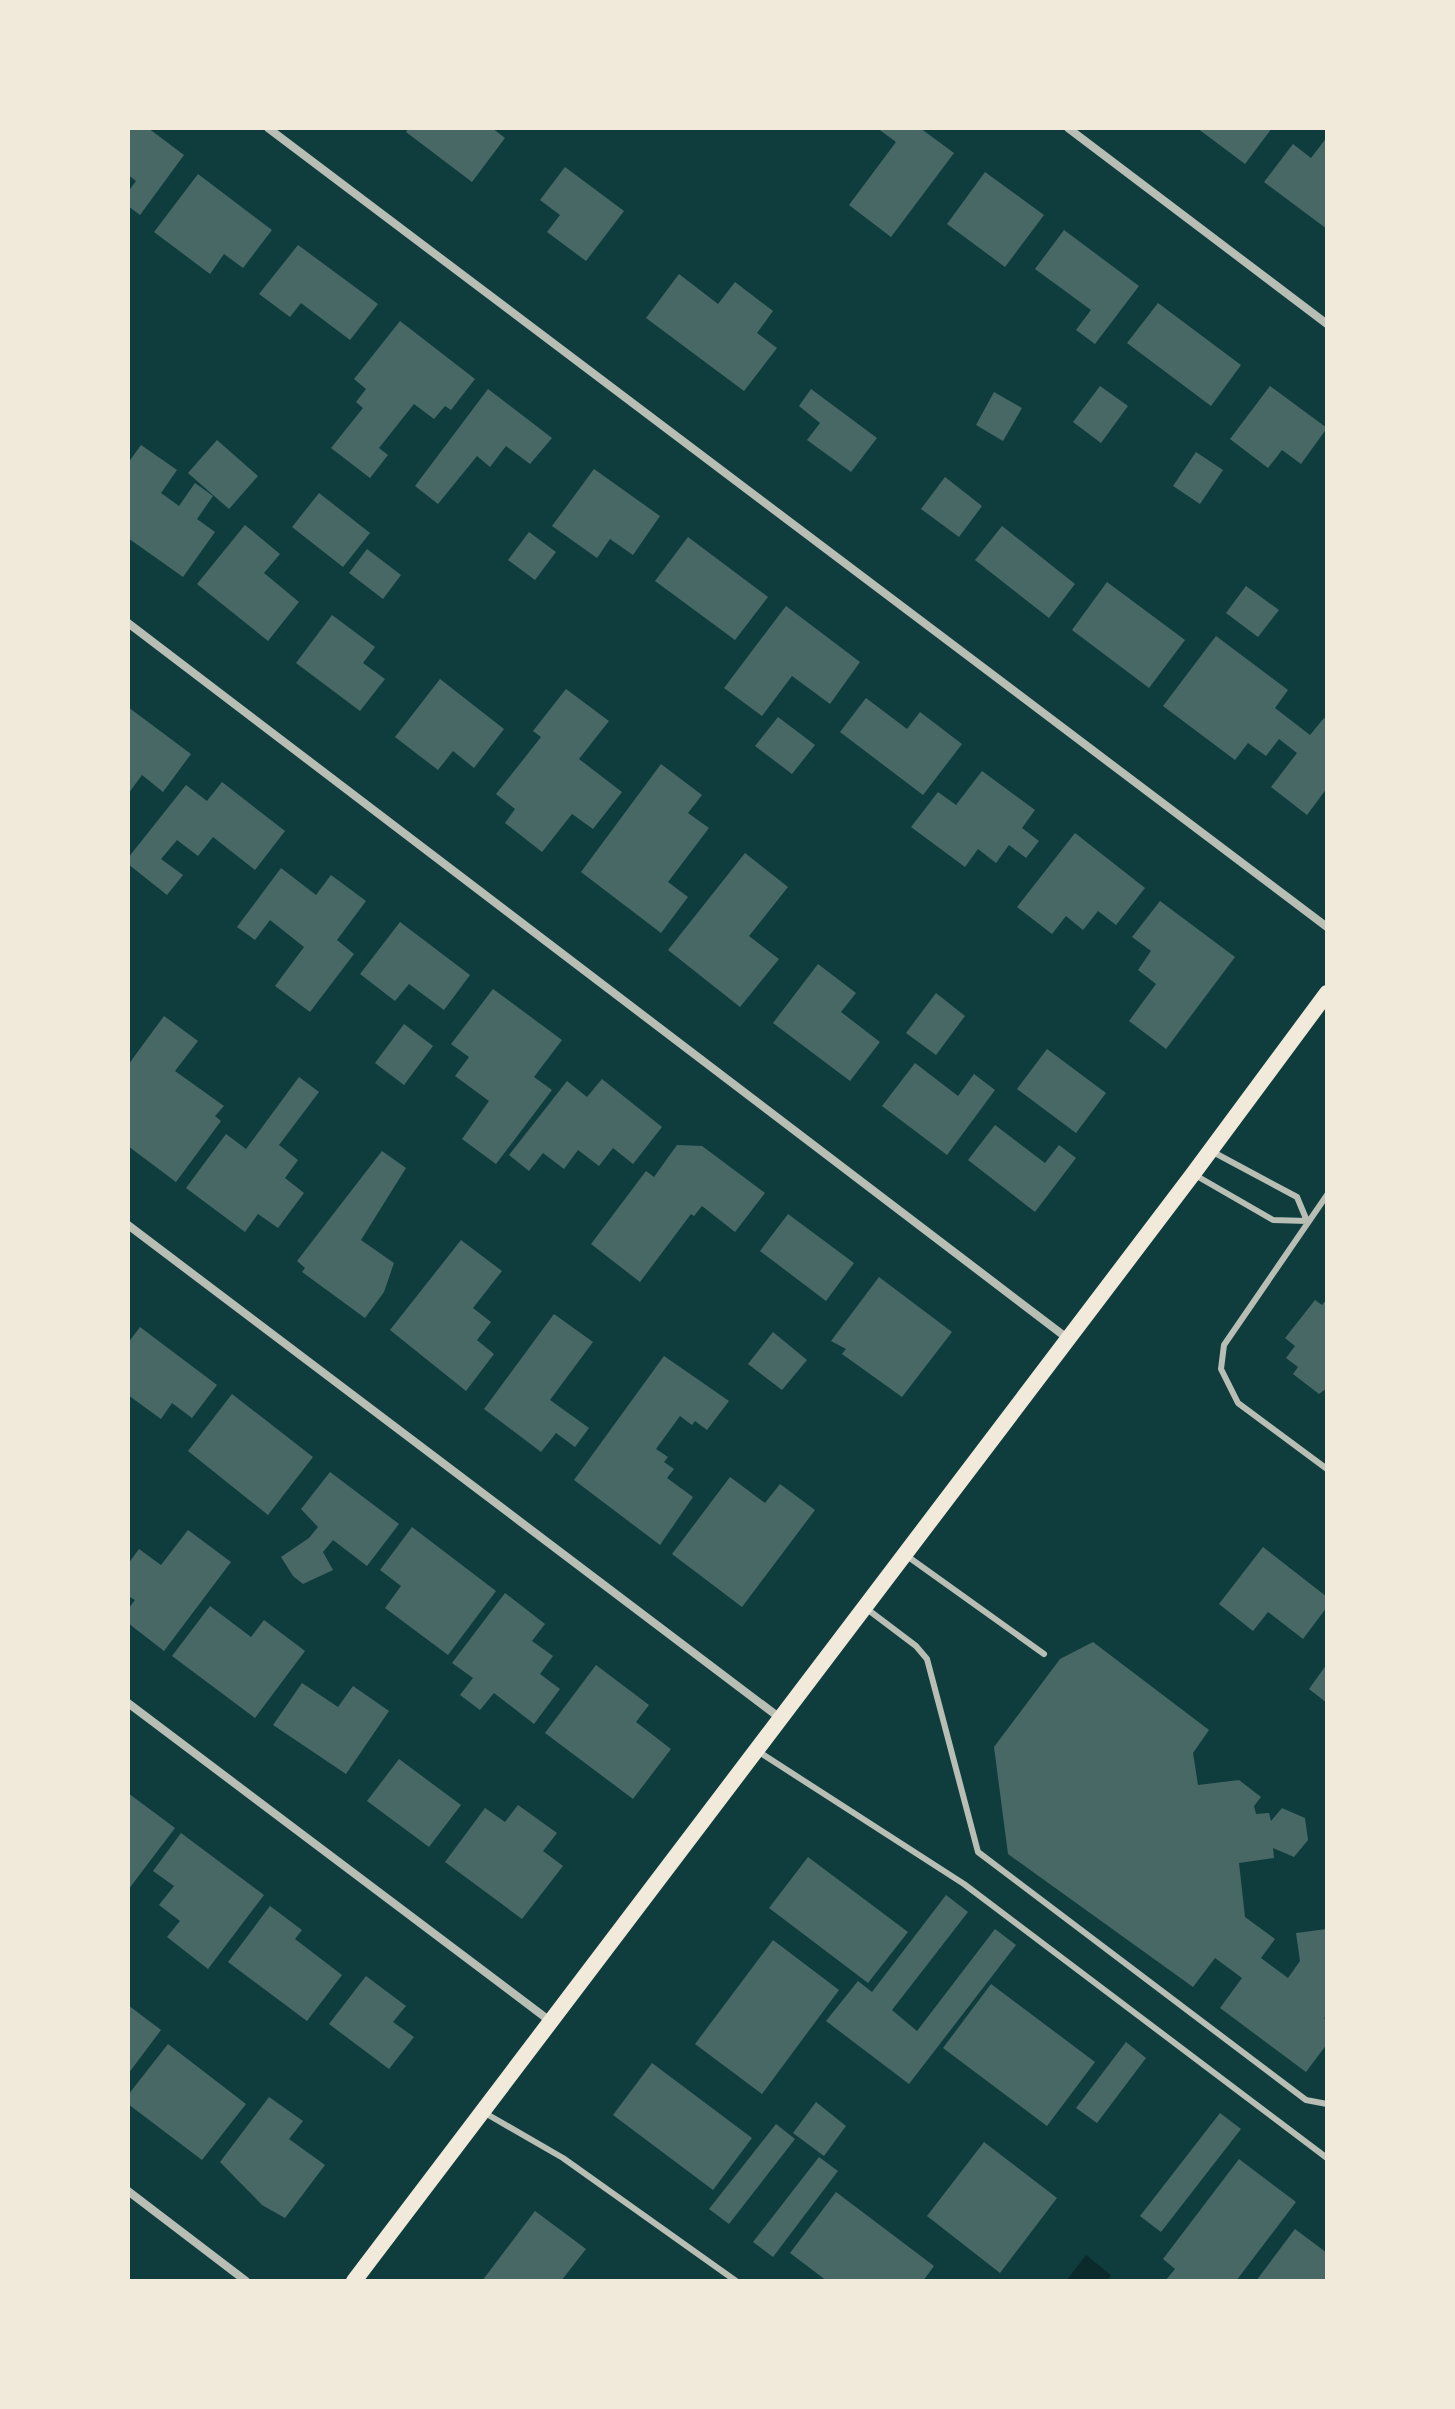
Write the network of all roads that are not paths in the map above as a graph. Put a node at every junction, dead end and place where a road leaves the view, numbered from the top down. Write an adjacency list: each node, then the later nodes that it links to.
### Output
1 (268, 128): 5 (street)
2 (1068, 128): 3 (street)
3 (1327, 324)
4 (128, 623): 12 (street)
5 (1327, 927)
6 (1327, 993): 7 (main road)
7 (1210, 1151): 8 (main road); 10 (lane)
8 (1193, 1174): 10 (lane); 12 (main road)
9 (1327, 1195): 10 (lane)
10 (1307, 1221): 13 (lane)
11 (128, 1225): 18 (street)
12 (1067, 1338): 14 (main road)
13 (1327, 1469)
14 (904, 1554): 15 (main road); 16 (lane)
15 (864, 1607): 18 (main road); 21 (lane)
16 (1044, 1654)
17 (128, 1703): 20 (street)
18 (780, 1718): 19 (main road)
19 (756, 1750): 20 (main road); 23 (lane)
20 (550, 2021): 22 (main road)
21 (1327, 2104)
22 (482, 2111): 26 (main road); 27 (lane)
23 (1327, 2158)
24 (128, 2191): 25 (street)
25 (246, 2281)
26 (354, 2281)
27 (736, 2281)

